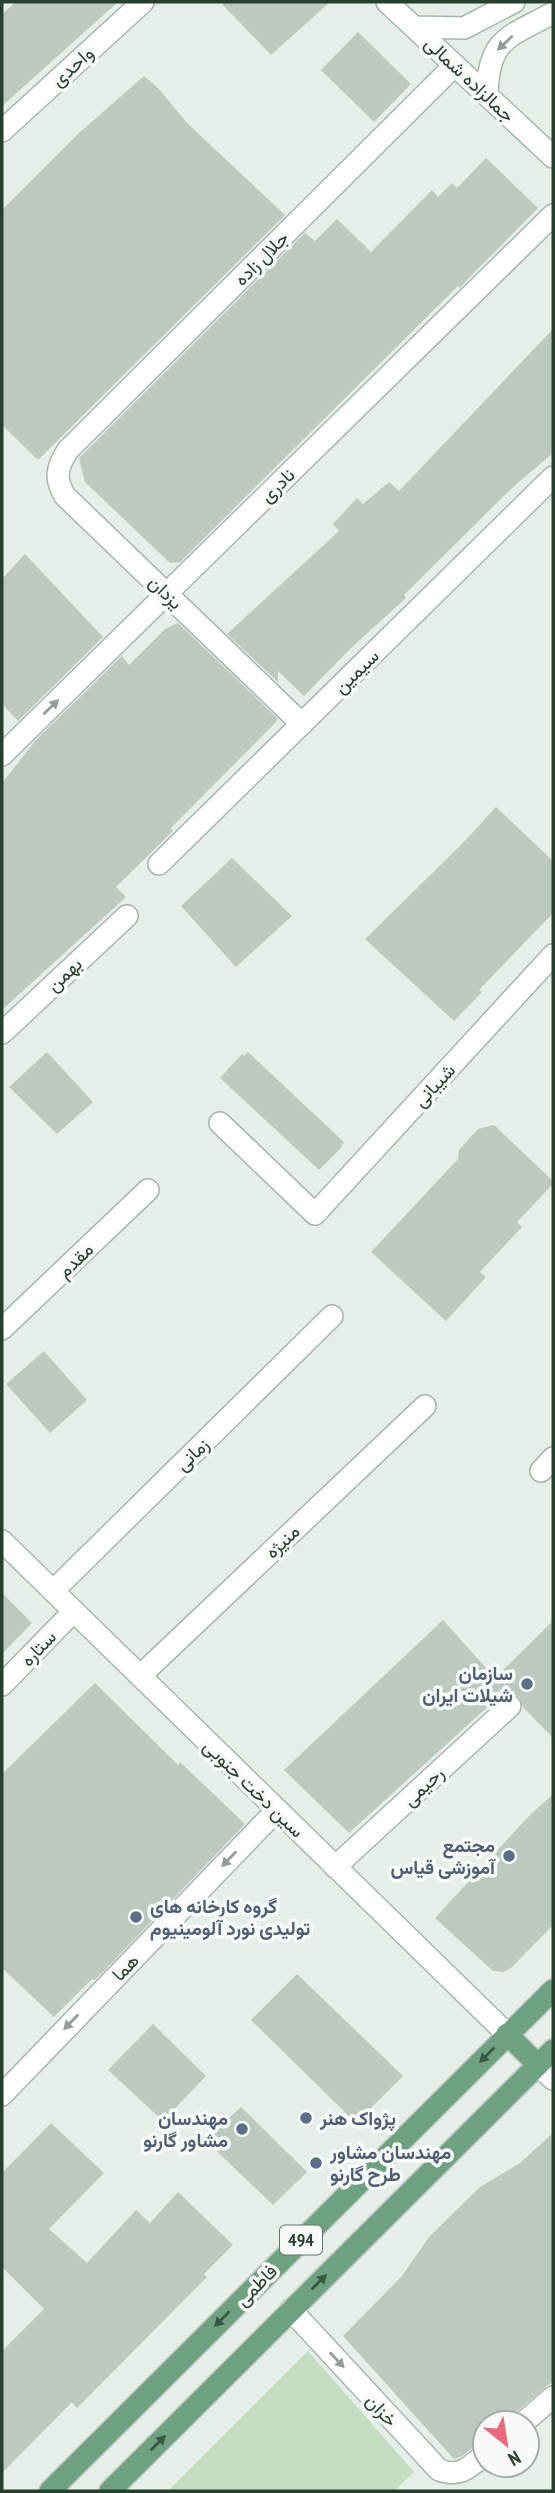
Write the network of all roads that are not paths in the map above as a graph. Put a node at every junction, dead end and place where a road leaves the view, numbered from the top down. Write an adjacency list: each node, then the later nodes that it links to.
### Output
1 (143, 2): 8 (street, واحدی)
2 (387, 2): 5 (street, جمالزاده شمالی)
3 (514, 2): 5 (street)
4 (553, 13): 7 (street, one-way to 7)
5 (415, 27): 6 (street, جمالزاده شمالی)
6 (455, 65): 7 (street, جمالزاده شمالی); 11 (street, جلال زاده)
7 (487, 95): 9 (street, جمالزاده شمالی)
8 (2, 131)
9 (553, 157)
10 (553, 215): 13 (street, نادری)
11 (68, 450): 13 (street, یزدان)
12 (553, 477): 14 (street, سیمین)
13 (167, 593): 14 (street, یزدان); 15 (street, نادری, one-way to 13)
14 (302, 724): 16 (street, سیمین)
15 (2, 755)
16 (159, 864)
17 (127, 916): 19 (street, بهمن)
18 (553, 955): 20 (street, شیبانی)
19 (2, 1033)
20 (220, 1124)
21 (148, 1190): 23 (street, مقدم)
22 (332, 1316): 26 (street, زمانی)
23 (2, 1329)
24 (425, 1406): 28 (street, منیژه)
25 (2, 1541): 26 (street, سین دخت جنوبی)
26 (52, 1591): 27 (street, سین دخت جنوبی)
27 (74, 1611): 28 (street, سین دخت جنوبی); 29 (street, ستاره)
28 (140, 1676): 31 (street, سین دخت جنوبی)
29 (2, 1685)
30 (510, 1706): 32 (street, رحیمی)
31 (277, 1810): 32 (street, سین دخت جنوبی); 36 (street, هما, one-way to 36)
32 (335, 1867): 34 (street, سین دخت جنوبی)
33 (553, 1990): 34 (main road, فاطمی / 494)
34 (507, 2034): 35 (main road); 41 (main road, فاطمی / 494, one-way to 41)
35 (548, 2065): 37 (main road, 494, one-way to 35)
36 (2, 2095)
37 (291, 2310): 40 (street, خزان, one-way to 40); 42 (main road, 494, one-way to 37)
38 (553, 2397): 39 (street)
39 (539, 2409)
40 (471, 2466)
41 (50, 2491)
42 (110, 2491)

